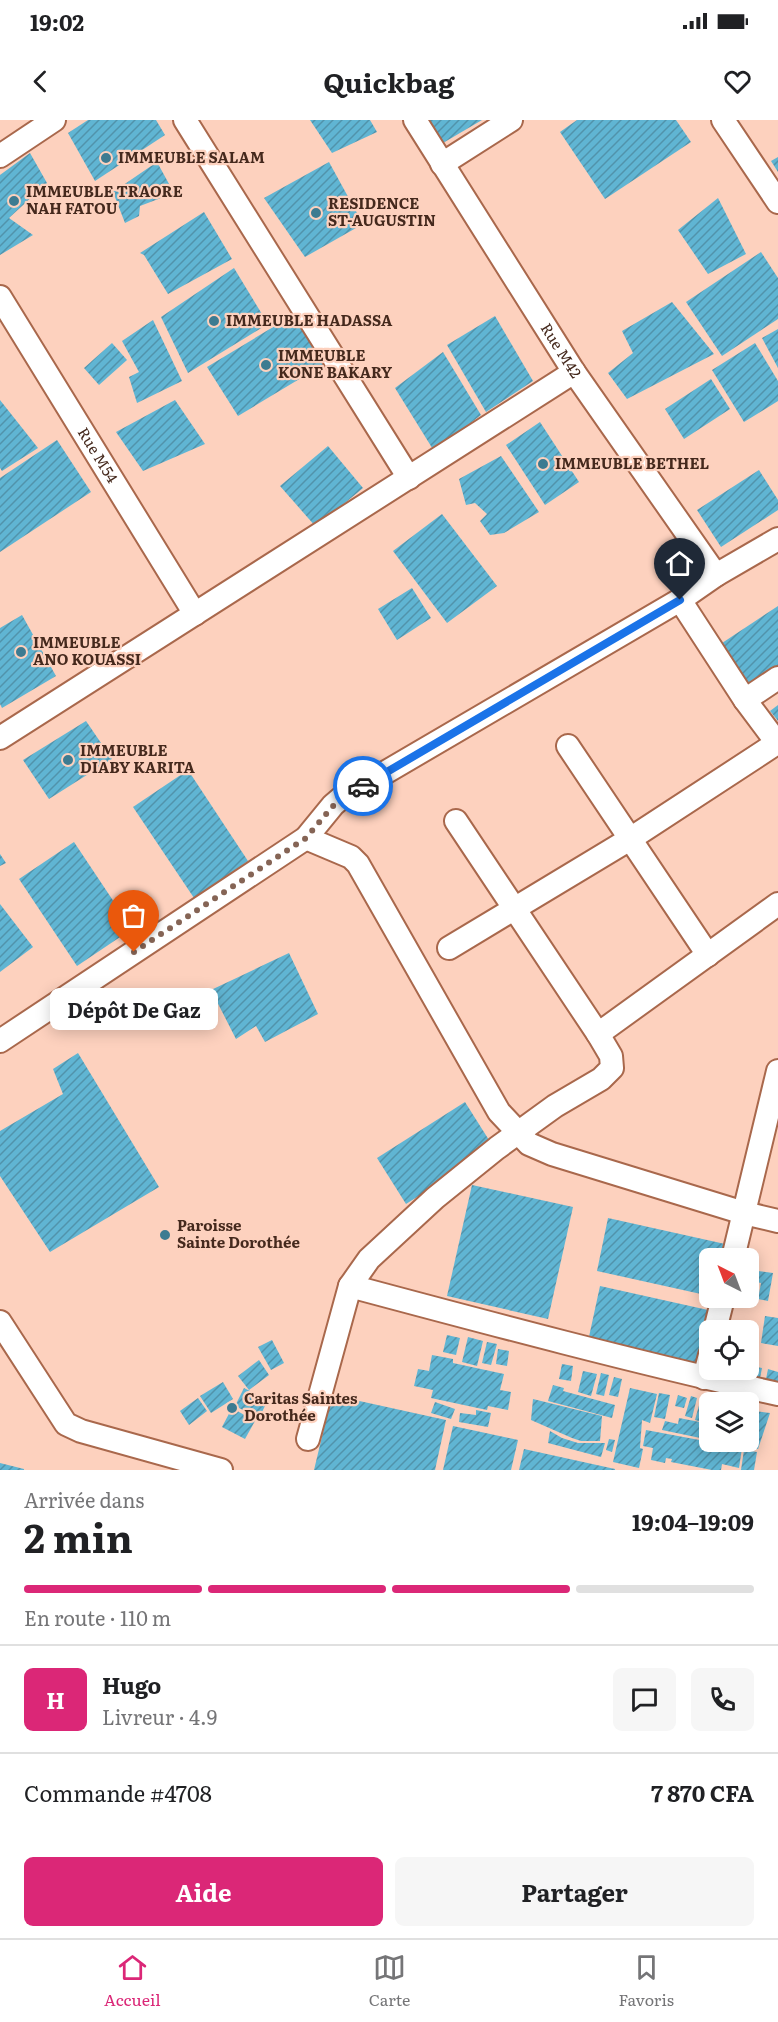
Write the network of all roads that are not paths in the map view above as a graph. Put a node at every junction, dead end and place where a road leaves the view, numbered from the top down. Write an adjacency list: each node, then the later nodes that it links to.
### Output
1 (54, 120): 6 (street)
2 (185, 120): 11 (street)
3 (415, 120): 7 (street, Rue M42)
4 (511, 120): 7 (street)
5 (723, 120): 8 (street)
6 (0, 156)
7 (442, 164): 10 (street, Rue M42)
8 (778, 202)
9 (0, 297): 15 (street, Rue M54)
10 (574, 372): 11 (street); 13 (street, Rue M42)
11 (409, 478): 15 (street)
12 (778, 539): 13 (street)
13 (716, 575): 14 (street)
14 (680, 600): 17 (street); 22 (street)
15 (195, 614): 18 (street)
16 (778, 678): 17 (street)
17 (746, 700): 19 (street)
18 (0, 738)
19 (778, 744): 23 (street)
20 (568, 746): 23 (street)
21 (456, 821): 25 (street)
22 (306, 838): 29 (street); 31 (street)
23 (630, 839): 25 (street); 27 (street)
24 (778, 904): 27 (street)
25 (514, 908): 26 (street); 28 (street)
26 (449, 948)
27 (708, 955): 28 (street)
28 (598, 1034): 31 (street)
29 (0, 1041)
30 (778, 1071): 32 (street)
31 (519, 1133): 32 (street); 35 (street)
32 (744, 1213): 33 (street); 34 (street)
33 (778, 1221)
34 (735, 1248)
35 (350, 1286): 37 (street); 40 (street)
36 (0, 1322): 41 (street)
37 (699, 1377)
38 (713, 1380): 39 (street)
39 (778, 1394)
40 (308, 1439)
41 (221, 1470)

